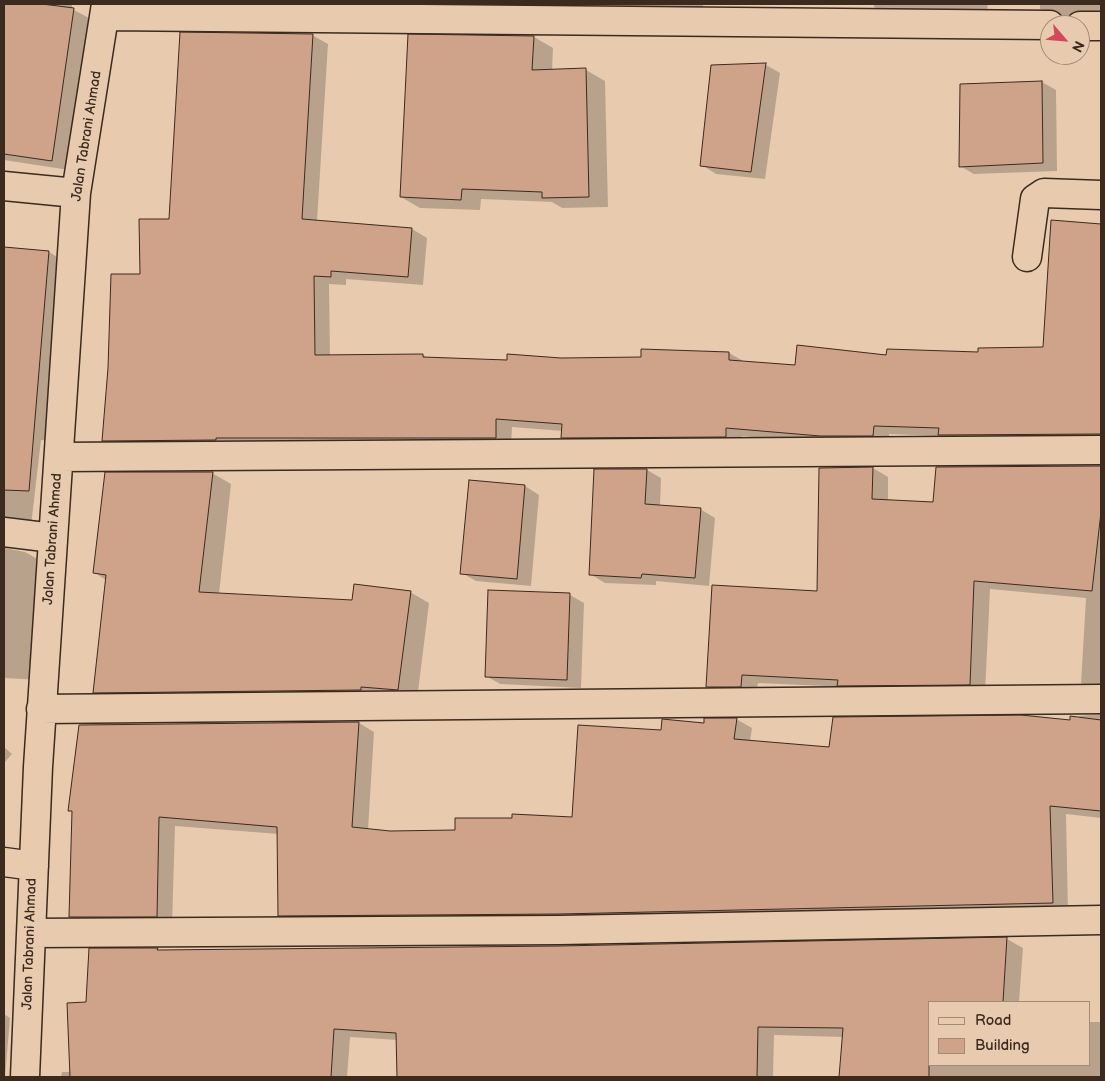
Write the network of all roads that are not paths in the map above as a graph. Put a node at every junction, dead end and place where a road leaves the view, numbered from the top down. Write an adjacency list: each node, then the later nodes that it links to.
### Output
1 (106, 10): 2 (street); 4 (street, Jalan Tabrani Ahmad)
2 (1040, 25)
3 (4, 186): 4 (street)
4 (76, 193): 8 (street, Jalan Tabrani Ahmad)
5 (1101, 195): 6 (street)
6 (1027, 257)
7 (1101, 450): 8 (street)
8 (59, 457): 10 (street, Jalan Tabrani Ahmad)
9 (4, 532): 10 (street)
10 (53, 538): 12 (street, Jalan Tabrani Ahmad)
11 (1101, 699): 12 (street)
12 (41, 709): 14 (street, Jalan Tabrani Ahmad)
13 (4, 862): 14 (street)
14 (34, 866): 16 (street, Jalan Tabrani Ahmad)
15 (1101, 920): 16 (street)
16 (31, 933): 17 (street, Jalan Tabrani Ahmad)
17 (25, 1077)

